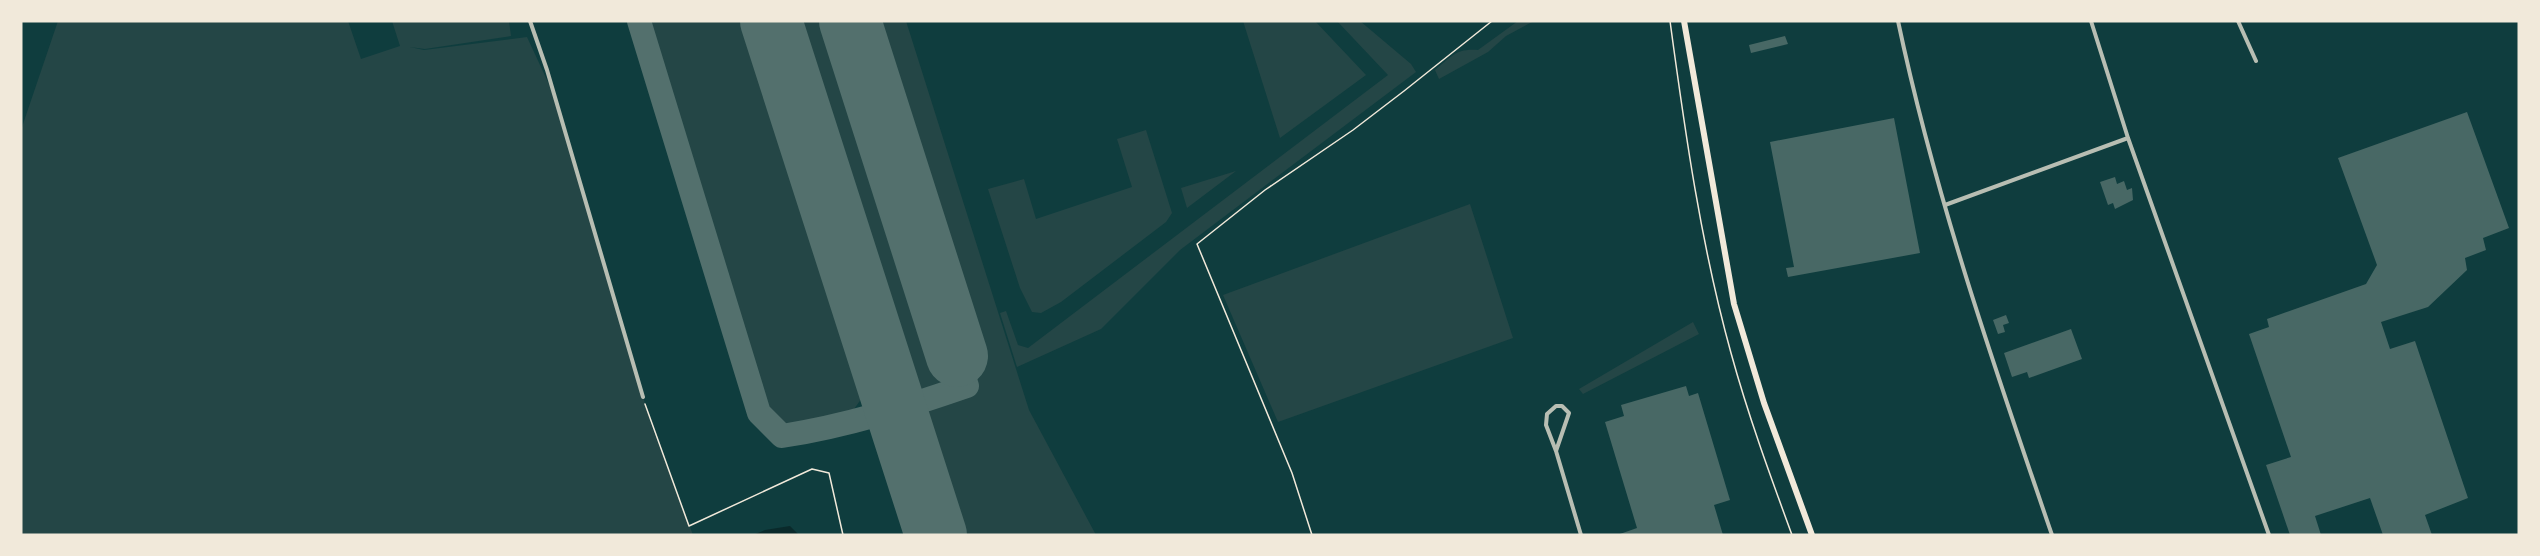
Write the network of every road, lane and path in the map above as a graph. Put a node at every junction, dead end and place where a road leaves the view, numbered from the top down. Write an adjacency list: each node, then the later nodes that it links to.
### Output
1 (530, 21): 11 (street)
2 (1492, 21): 14 (path)
3 (1670, 21): 16 (path)
4 (1684, 21): 17 (main road)
5 (1898, 21): 10 (street)
6 (2091, 21): 9 (street)
7 (2238, 21): 8 (street)
8 (2256, 61)
9 (2128, 138): 10 (street); 19 (street)
10 (1945, 206): 18 (street)
11 (643, 397): 13 (path)
12 (1556, 451): 12 (street); 15 (street)
13 (843, 535)
14 (1312, 535)
15 (1581, 535)
16 (1792, 535)
17 (1812, 535)
18 (2052, 535)
19 (2269, 535)

